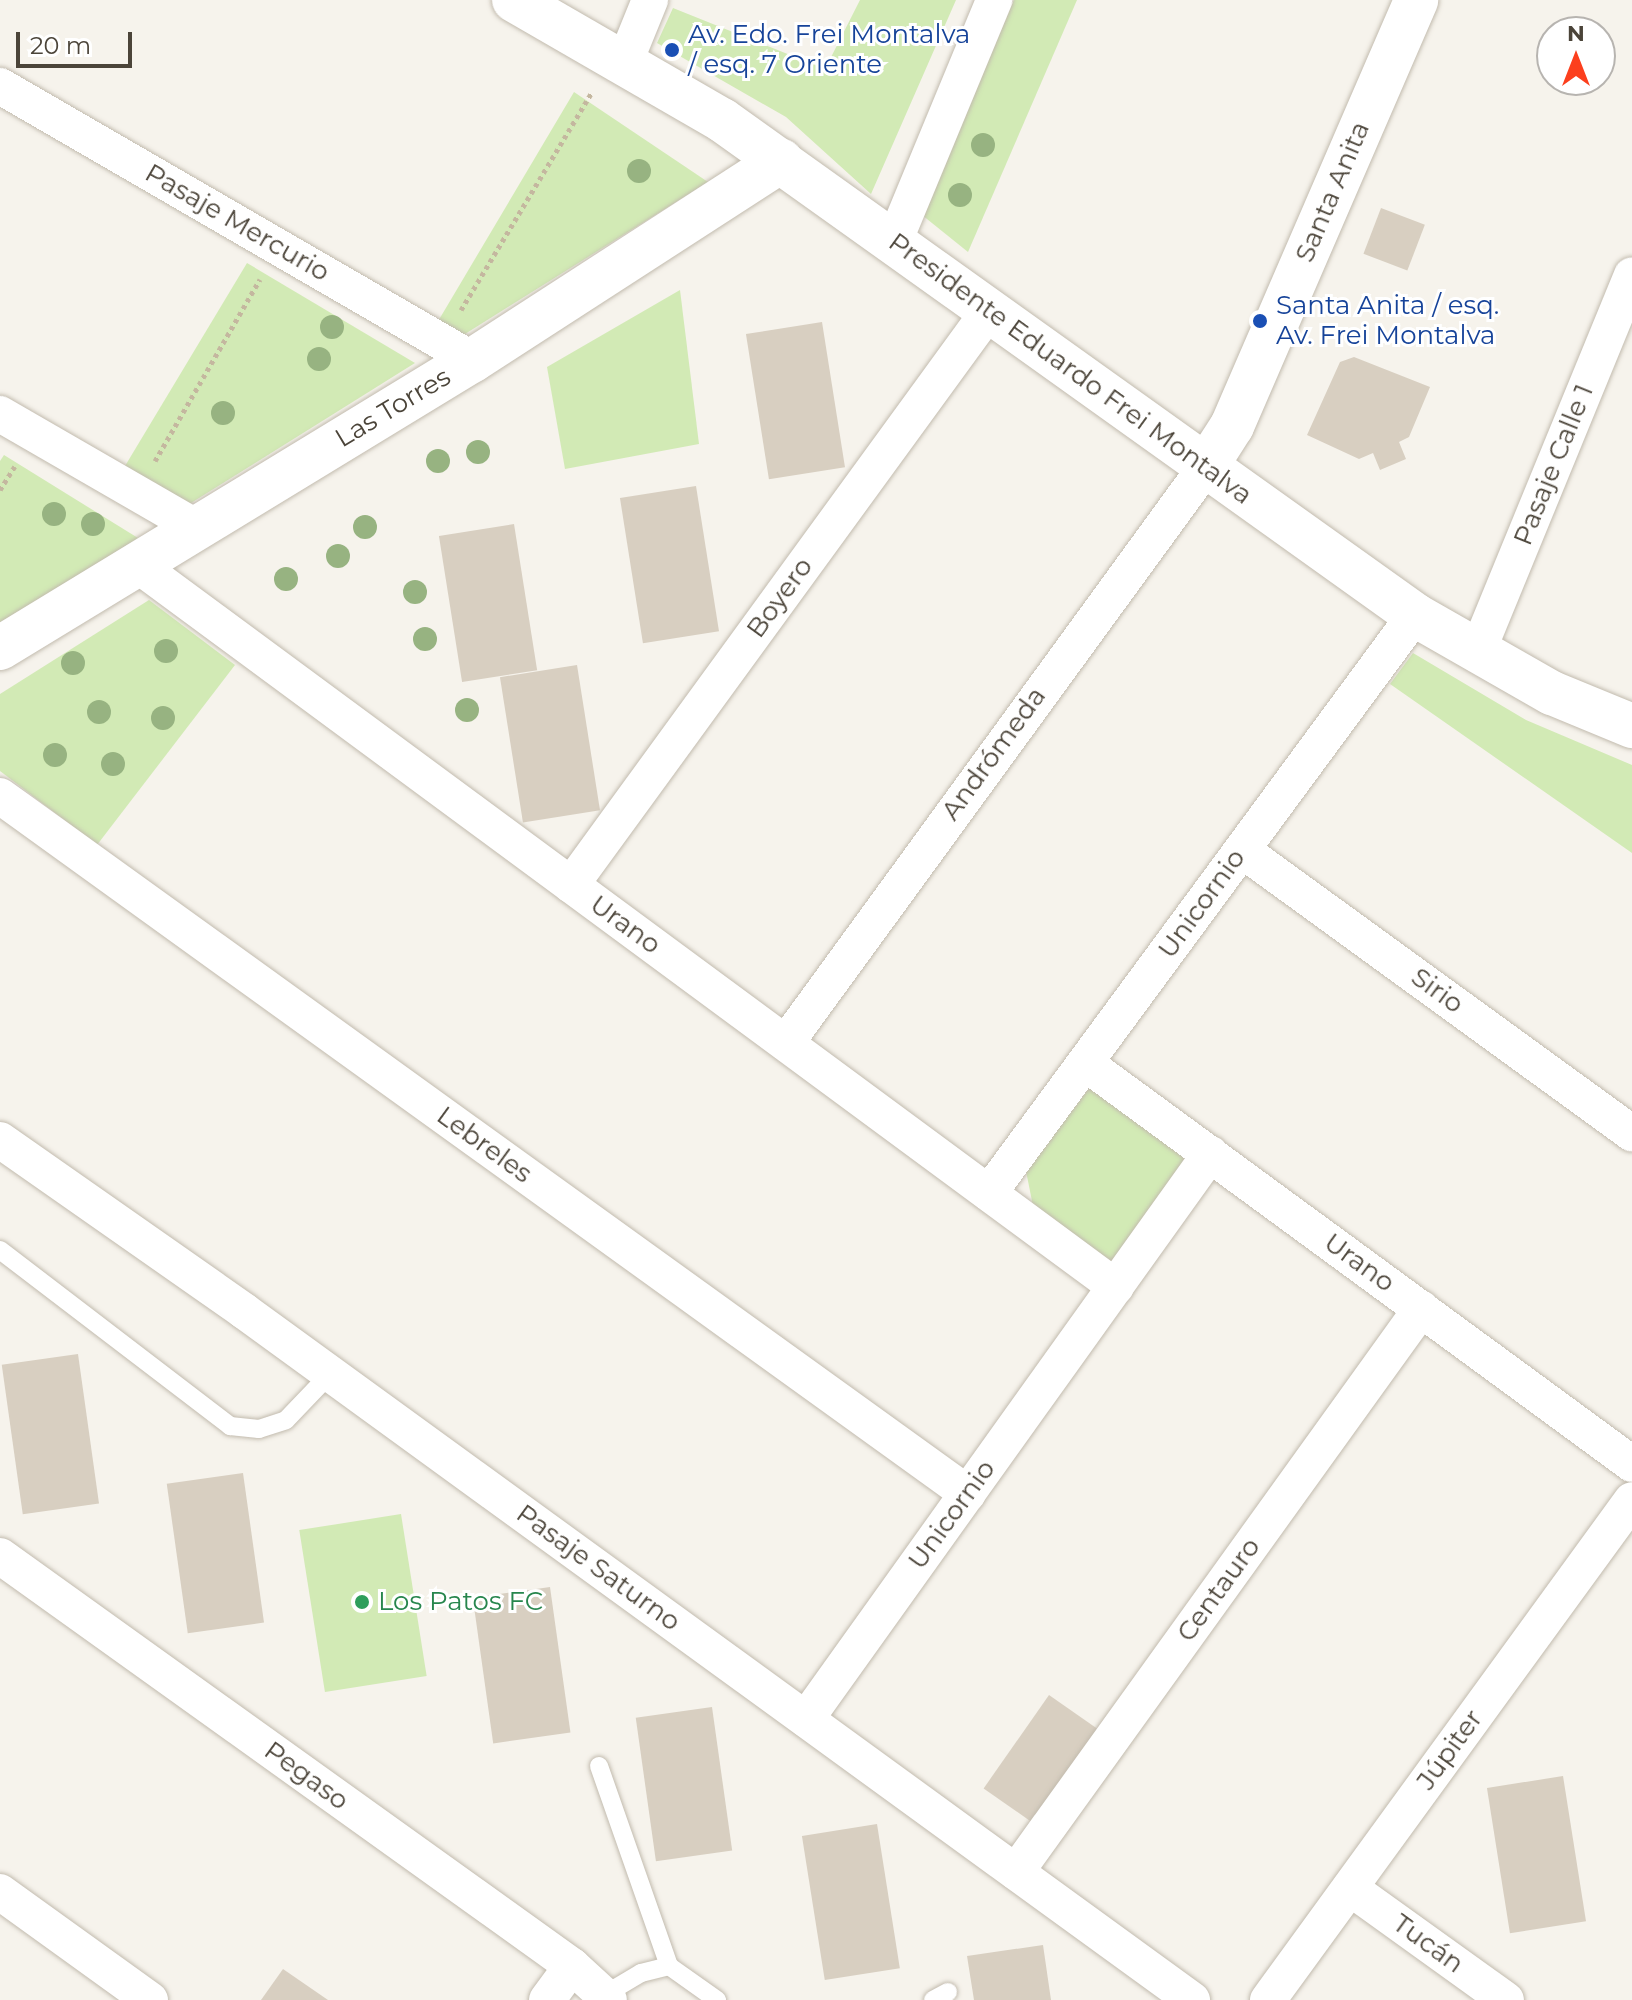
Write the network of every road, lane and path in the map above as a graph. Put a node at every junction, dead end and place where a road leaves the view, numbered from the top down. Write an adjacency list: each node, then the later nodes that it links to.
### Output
1 (514, 0): 5 (street, Presidente Eduardo Frei Montalva)
2 (650, 0): 5 (street)
3 (994, 0): 8 (street)
4 (1416, 0): 14 (street, Santa Anita)
5 (618, 61): 7 (street, Presidente Eduardo Frei Montalva); 12 (path)
6 (0, 86): 9 (street, Pasaje Mercurio)
7 (781, 161): 8 (street, Presidente Eduardo Frei Montalva); 12 (street, Las Torres)
8 (894, 242): 11 (street, Presidente Eduardo Frei Montalva)
9 (279, 247): 12 (street, Pasaje Mercurio); 15 (path)
10 (1631, 281): 20 (street, Pasaje Calle 1)
11 (989, 311): 14 (street, Presidente Eduardo Frei Montalva); 24 (street, Boyero)
12 (457, 351): 16 (street, Las Torres)
13 (0, 414): 15 (street)
14 (1205, 468): 18 (street, Presidente Eduardo Frei Montalva); 25 (street, Andrómeda)
15 (136, 492): 16 (street)
16 (194, 526): 17 (street, Las Torres)
17 (135, 563): 19 (street, Las Torres); 24 (street, Urano)
18 (1415, 615): 20 (street, Presidente Eduardo Frei Montalva); 23 (street, Unicornio)
19 (0, 648)
20 (1477, 653): 21 (street, Presidente Eduardo Frei Montalva)
21 (1632, 726)
22 (0, 796): 36 (street, Lebreles)
23 (1242, 850): 26 (street, Unicornio); 27 (street, Sirio)
24 (571, 885): 25 (street, Urano)
25 (786, 1043): 30 (street, Urano)
26 (1085, 1063): 29 (street, Urano); 30 (street, Unicornio)
27 (1632, 1133)
28 (0, 1140): 34 (street, Pasaje Saturno)
29 (1210, 1154): 32 (street, Unicornio); 33 (street, Urano)
30 (989, 1193): 32 (street, Urano)
31 (0, 1250): 34 (lane)
32 (1116, 1287): 36 (street, Unicornio)
33 (1421, 1309): 35 (street, Urano); 41 (street, Centauro)
34 (330, 1374): 39 (street, Pasaje Saturno)
35 (1632, 1464)
36 (968, 1494): 39 (street, Unicornio)
37 (1632, 1500): 42 (street, Júpiter)
38 (4, 1567): 44 (street, Pegaso)
39 (806, 1719): 41 (street, Pasaje Saturno)
40 (599, 1766): 45 (lane)
41 (1016, 1872): 50 (street, Pasaje Saturno)
42 (1350, 1888): 51 (street, Júpiter); 52 (street, Tucán)
43 (0, 1892): 47 (street)
44 (572, 1966): 46 (street, Pegaso); 48 (street)
45 (669, 1966): 46 (lane); 49 (lane)
46 (606, 1997)
47 (150, 2000)
48 (547, 2000)
49 (717, 2000)
50 (1192, 2000)
51 (1268, 2000)
52 (1506, 2000)

